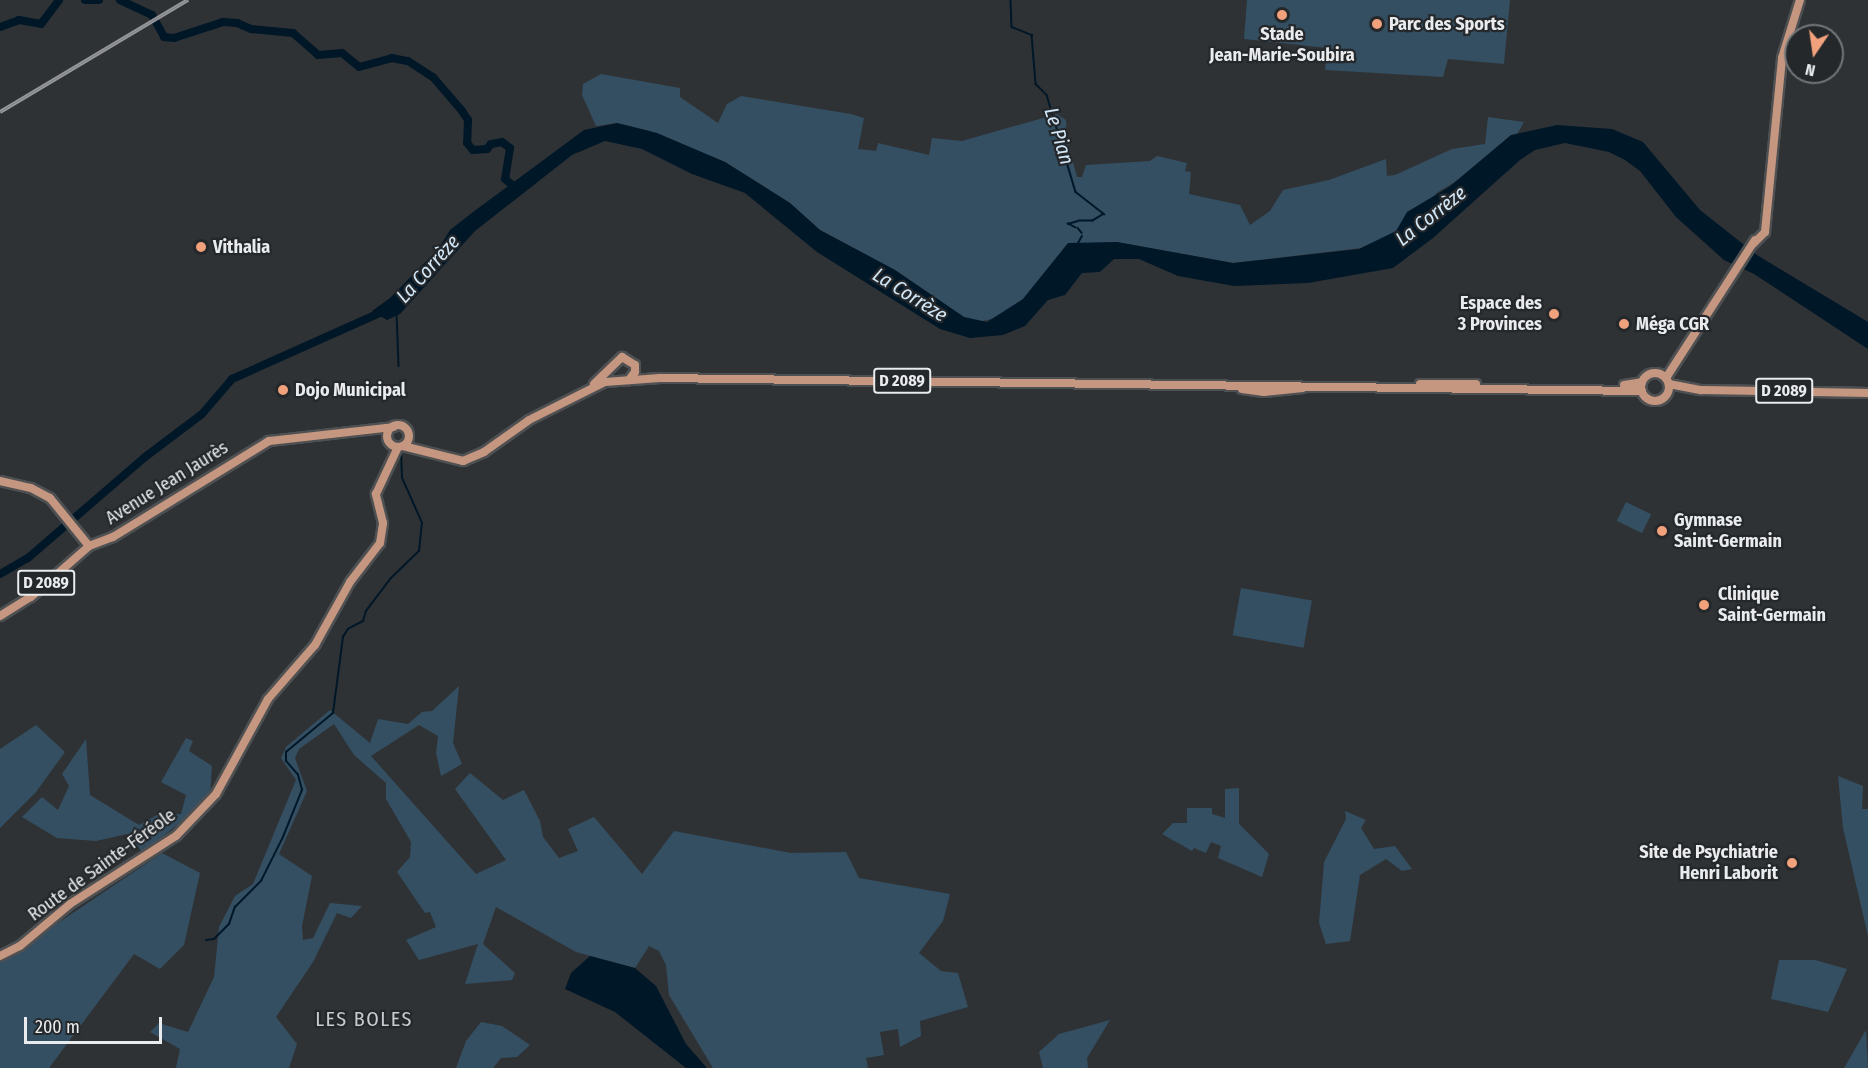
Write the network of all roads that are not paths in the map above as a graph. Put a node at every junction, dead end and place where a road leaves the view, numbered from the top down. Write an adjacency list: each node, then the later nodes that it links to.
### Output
1 (1800, 0): 5 (main road)
2 (611, 367): 3 (main road); 6 (main road); 11 (main road, D 2089)
3 (635, 369): 4 (main road, D 2089); 6 (main road)
4 (660, 378): 6 (main road, D 2089); 7 (main road, D 2089)
5 (1665, 379): 7 (main road); 8 (main road, D 2089); 10 (main road)
6 (624, 381): 11 (main road, D 2089)
7 (1642, 386): 10 (main road)
8 (1701, 390): 9 (main road, D 2089); 10 (main road, D 2089)
9 (1868, 393)
10 (1667, 394)
11 (528, 419): 16 (main road, D 2089)
12 (393, 427): 13 (main road, Avenue Jean Jaurès / D 2089); 14 (main road); 15 (main road)
13 (373, 428): 15 (main road, D 2089); 18 (main road, Avenue Jean Jaurès / D 2089)
14 (409, 438): 15 (main road); 16 (main road)
15 (395, 443): 16 (main road, D 2089); 20 (main road, Route de Sainte-Féréole)
16 (419, 450)
17 (0, 482): 18 (main road)
18 (87, 542): 19 (main road, Avenue Jean Jaurès / D 2089)
19 (0, 616)
20 (0, 956)

